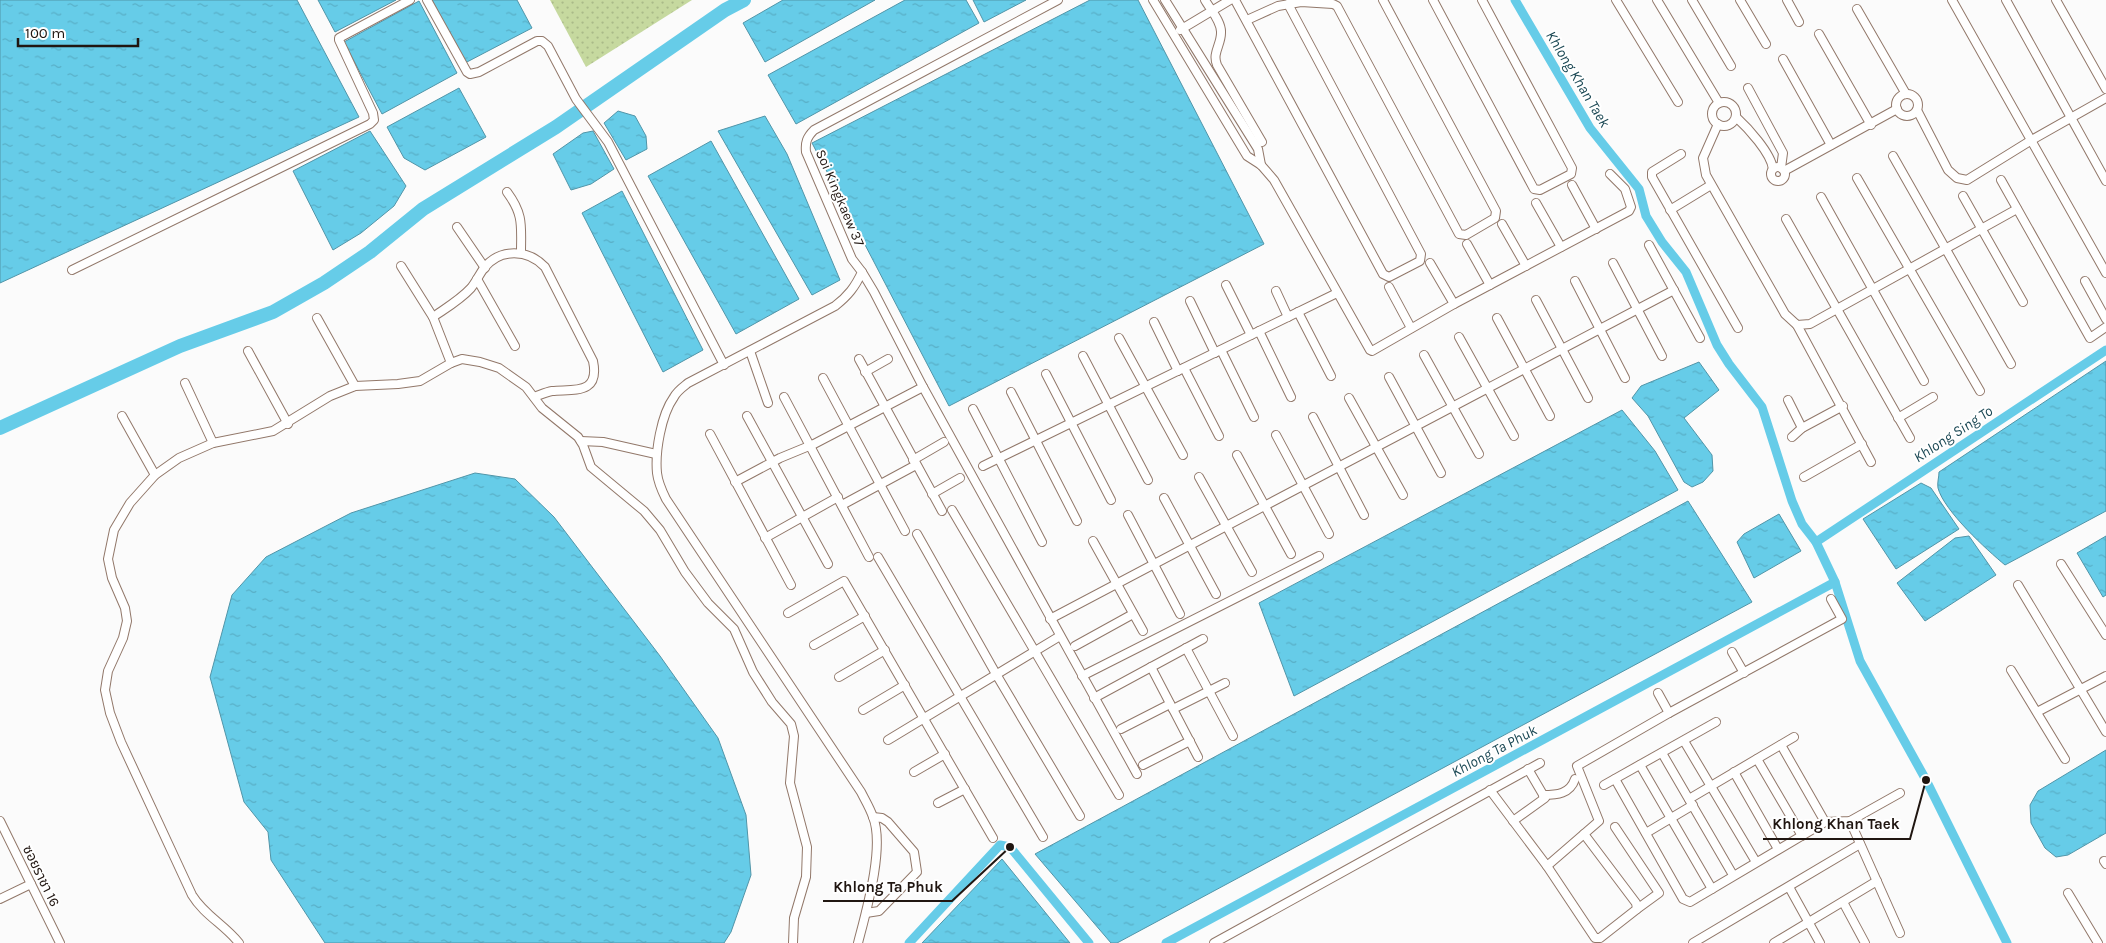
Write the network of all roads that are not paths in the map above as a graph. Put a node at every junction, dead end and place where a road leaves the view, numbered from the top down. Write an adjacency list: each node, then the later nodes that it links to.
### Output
1 (410, 0): 80 (street)
2 (427, 0): 127 (street)
3 (1058, 0): 81 (street, Soi Kingkaew 37)
4 (1153, 0): 26 (street)
5 (1165, 0): 25 (street)
6 (1205, 0): 22 (street)
7 (1230, 0): 22 (street)
8 (1235, 0): 23 (street)
9 (1383, 0): 20 (street)
10 (1433, 0): 11 (street)
11 (1482, 0)
12 (1616, 0): 37 (street)
13 (1657, 0): 38 (street)
14 (1692, 0): 30 (street)
15 (1740, 0): 28 (street)
16 (1787, 0): 24 (street)
17 (1952, 0): 45 (street)
18 (2006, 0): 42 (street)
19 (2056, 0): 32 (street)
20 (1288, 4): 23 (street); 23 (street)
21 (1857, 9): 34 (street)
22 (1212, 12): 25 (street); 46 (street)
23 (1247, 20)
24 (1799, 22)
25 (1182, 29): 26 (street); 33 (street)
26 (1174, 34): 35 (street)
27 (1819, 34): 44 (street)
28 (1766, 44)
29 (1783, 59): 47 (street)
30 (1731, 66)
31 (1748, 88): 51 (street)
32 (2106, 89)
33 (1222, 91): 35 (street); 50 (street)
34 (1906, 94): 39 (street); 40 (street)
35 (1212, 98): 50 (street)
36 (2106, 98): 42 (street)
37 (1678, 102)
38 (1718, 103): 41 (street); 43 (street)
39 (1897, 109): 40 (street); 44 (street)
40 (1917, 110): 45 (street)
41 (1736, 117): 43 (street); 51 (street)
42 (2071, 118): 45 (street); 55 (street)
43 (1718, 124): 57 (street)
44 (1871, 125): 47 (street)
45 (2030, 141): 82 (street)
46 (1262, 142)
47 (1831, 146): 51 (street)
48 (1681, 154): 63 (street)
49 (1893, 156): 72 (street)
50 (1261, 165): 92 (street)
51 (1779, 169)
52 (1610, 174): 67 (street)
53 (1857, 178): 79 (street)
54 (2001, 180): 62 (street)
55 (2106, 181)
56 (1572, 184): 67 (street)
57 (1712, 185): 63 (street); 106 (street)
58 (507, 192): 73 (street)
59 (1963, 196): 68 (street)
60 (1821, 197): 89 (street)
61 (1536, 203): 71 (street)
62 (2017, 209): 68 (street); 107 (street)
63 (1670, 210): 109 (street)
64 (1786, 219): 98 (street)
65 (1502, 224): 77 (street)
66 (457, 227): 78 (street)
67 (1596, 229): 71 (street)
68 (1981, 229): 72 (street); 95 (street)
69 (1467, 244): 87 (street)
70 (1649, 245): 90 (street)
71 (1561, 247): 77 (street)
72 (1944, 249): 79 (street); 126 (street)
73 (521, 253): 78 (street); 147 (street)
74 (1430, 263): 96 (street)
75 (1612, 263): 97 (street)
76 (401, 266): 100 (street)
77 (1526, 266): 87 (street)
78 (484, 268): 83 (street)
79 (1908, 269): 89 (street); 142 (street)
80 (72, 270)
81 (862, 272): 118 (street); 140 (street)
82 (2106, 273)
83 (477, 279): 100 (street); 115 (street)
84 (1575, 281): 110 (street)
85 (2085, 281): 104 (street)
86 (1226, 285): 111 (street)
87 (1490, 285): 96 (street)
88 (1389, 287): 108 (street)
89 (1873, 289): 98 (street); 136 (street)
90 (1674, 290): 97 (street); 114 (street)
91 (1276, 291): 101 (street)
92 (1337, 293): 99 (street); 108 (street)
93 (1536, 300): 116 (street)
94 (1190, 301): 119 (street)
95 (2023, 302)
96 (1454, 304): 108 (street)
97 (1637, 309): 110 (street); 122 (street)
98 (1836, 310): 106 (street); 162 (street)
99 (1298, 312): 101 (street); 132 (street)
100 (433, 316): 125 (street)
101 (1288, 317): 111 (street)
102 (317, 318): 138 (street)
103 (1497, 318): 129 (street)
104 (2106, 319)
105 (1154, 322): 128 (street)
106 (1797, 325): 154 (street)
107 (2106, 327)
108 (1412, 328)
109 (1738, 328)
110 (1599, 329): 116 (street); 135 (street)
111 (1255, 333): 119 (street); 145 (street)
112 (1459, 337): 141 (street)
113 (1119, 338): 139 (street)
114 (1700, 338)
115 (515, 346)
116 (1562, 349): 129 (street); 149 (street)
117 (248, 351): 164 (street)
118 (750, 351): 127 (street); 151 (street)
119 (1218, 351): 128 (street); 160 (street)
120 (1424, 355): 153 (street)
121 (1083, 356): 152 (street)
122 (1662, 356)
123 (888, 358): 130 (street)
124 (859, 359): 130 (street)
125 (451, 363): 138 (street); 147 (street)
126 (2011, 364)
127 (724, 365): 181 (street)
128 (1181, 369): 139 (street); 170 (street)
129 (1524, 369): 141 (street); 159 (street)
130 (865, 372): 155 (street)
131 (1046, 374): 163 (street)
132 (1331, 376)
133 (1388, 377): 166 (street)
134 (823, 378): 165 (street)
135 (1625, 378)
136 (1924, 382)
137 (185, 383): 176 (street)
138 (355, 386): 164 (street)
139 (1146, 386): 152 (street); 183 (street)
140 (923, 387): 155 (street); 236 (street)
141 (1487, 388): 153 (street); 171 (street)
142 (1980, 391)
143 (1011, 392): 174 (street)
144 (784, 397): 179 (street)
145 (1291, 397)
146 (1933, 397): 162 (street)
147 (534, 398): 175 (street)
148 (1349, 398): 180 (street)
149 (1588, 398)
150 (1788, 400): 167 (street)
151 (768, 402)
152 (1107, 405): 163 (street); 196 (street)
153 (1452, 406): 166 (street); 182 (street)
154 (1842, 406): 167 (street); 178 (street)
155 (884, 407): 165 (street); 187 (street)
156 (973, 409): 185 (street)
157 (122, 416): 192 (street)
158 (747, 416): 186 (street)
159 (1550, 416)
160 (1254, 417)
161 (1313, 417): 190 (street)
162 (1898, 418): 173 (street)
163 (1072, 422): 174 (street); 204 (street)
164 (288, 424): 176 (street)
165 (848, 426): 179 (street); 198 (street)
166 (1415, 426): 180 (street); 191 (street)
167 (1802, 428): 172 (street)
168 (710, 434): 197 (street)
169 (1276, 435): 199 (street)
170 (1219, 436)
171 (1514, 436)
172 (1792, 437)
173 (1910, 438)
174 (1035, 440): 185 (street); 212 (street)
175 (581, 441): 181 (street); 330 (street)
176 (213, 442): 192 (street)
177 (944, 442): 187 (street)
178 (1862, 444): 188 (street); 194 (street)
179 (809, 446): 186 (street); 202 (street)
180 (1376, 446): 190 (street); 201 (street)
181 (656, 454): 299 (street)
182 (1479, 454)
183 (1183, 455)
184 (1237, 455): 206 (street)
185 (998, 458): 189 (street); 219 (street)
186 (772, 462): 197 (street); 211 (street)
187 (915, 462): 198 (street); 200 (street)
188 (1871, 462)
189 (982, 466)
190 (1339, 466): 199 (street); 210 (street)
191 (1440, 473)
192 (154, 475): 329 (street)
193 (1199, 477): 213 (street)
194 (1804, 477)
195 (960, 478): 200 (street)
196 (1148, 480)
197 (735, 482): 217 (street)
198 (880, 484): 205 (street); 214 (street)
199 (1303, 485): 206 (street); 216 (street)
200 (932, 494): 208 (street)
201 (1403, 495)
202 (838, 497): 205 (street); 211 (street)
203 (1164, 498): 220 (street)
204 (1111, 500)
205 (842, 505): 259 (street)
206 (1264, 506): 213 (street); 221 (street)
207 (952, 510): 245 (street)
208 (942, 511)
209 (1128, 515): 224 (street)
210 (1364, 515)
211 (802, 517): 217 (street); 223 (street)
212 (1077, 521)
213 (1226, 526): 220 (street); 226 (street)
214 (905, 531)
215 (916, 534): 250 (street)
216 (1329, 534)
217 (765, 538): 228 (street)
218 (1092, 541): 227 (street)
219 (1042, 542)
220 (1190, 545): 224 (street); 230 (street)
221 (1290, 554)
222 (1320, 556): 251 (street)
223 (828, 564)
224 (1154, 564): 227 (street); 234 (street)
225 (2061, 564): 238 (street)
226 (1252, 572)
227 (1116, 584): 233 (street); 236 (street)
228 (791, 585)
229 (2018, 586): 256 (street)
230 (1216, 594)
231 (1831, 598): 249 (street)
232 (788, 613): 235 (street)
233 (1133, 614): 237 (street); 242 (street)
234 (1180, 614)
235 (865, 616): 241 (street); 244 (street)
236 (1050, 619): 239 (street)
237 (1143, 631)
238 (2106, 635)
239 (1060, 636): 245 (street); 251 (street)
240 (1202, 639): 243 (street)
241 (814, 645)
242 (1075, 646)
243 (1186, 648): 247 (street); 257 (street)
244 (885, 650): 253 (street); 255 (street)
245 (1034, 652): 250 (street); 294 (street)
246 (1732, 652): 249 (street)
247 (1151, 667): 260 (street); 261 (street)
248 (2011, 670): 263 (street)
249 (1744, 672): 264 (street)
250 (996, 674): 259 (street); 298 (street)
251 (1082, 676): 260 (street)
252 (2106, 676): 256 (street)
253 (839, 677)
254 (1225, 683): 257 (street)
255 (905, 685): 262 (street); 265 (street)
256 (2081, 690): 263 (street); 268 (street)
257 (1210, 691): 261 (street); 269 (street)
258 (1658, 693): 264 (street)
259 (959, 696): 265 (street); 309 (street)
260 (1094, 698): 286 (street)
261 (1172, 707): 267 (street); 272 (street)
262 (863, 710)
263 (2037, 712): 279 (street)
264 (1669, 713): 307 (street)
265 (924, 718): 271 (street); 276 (street)
266 (1716, 722): 273 (street)
267 (1121, 729)
268 (2106, 732)
269 (1233, 736)
270 (1794, 737): 274 (street)
271 (888, 740)
272 (1190, 741): 277 (street); 281 (street)
273 (1684, 741): 275 (street); 290 (street)
274 (1781, 745): 278 (street); 304 (street)
275 (1662, 753): 282 (street); 296 (street)
276 (945, 754): 284 (street); 291 (street)
277 (1198, 757)
278 (1757, 759): 285 (street); 308 (street)
279 (2066, 759)
280 (1540, 763): 283 (street)
281 (1143, 765)
282 (1640, 765): 288 (street); 300 (street)
283 (1528, 769): 292 (street); 295 (street)
284 (914, 772)
285 (1734, 772): 290 (street); 312 (street)
286 (1137, 774)
287 (1575, 779): 295 (street)
288 (1615, 779): 289 (street); 306 (street)
289 (1604, 785)
290 (1711, 786): 296 (street); 313 (street)
291 (964, 789): 297 (street); 310 (street)
292 (1490, 790): 303 (street); 332 (street)
293 (1900, 793): 302 (street)
294 (1119, 795)
295 (1543, 795): 303 (street)
296 (1691, 802): 300 (street); 315 (street)
297 (938, 803)
298 (1080, 816)
299 (874, 817): 324 (street); 324 (street)
300 (1671, 818): 306 (street); 319 (street)
301 (0, 820): 317 (street, ซอยราชา 16)
302 (1850, 820): 304 (street); 311 (street)
303 (1513, 822): 314 (street)
304 (1825, 822): 308 (street)
305 (1615, 827): 323 (street)
306 (1646, 833): 319 (street)
307 (1584, 834): 314 (street); 323 (street)
308 (1802, 836): 312 (street)
309 (1043, 837)
310 (993, 838)
311 (1860, 844): 316 (street); 318 (street)
312 (1778, 850): 313 (street)
313 (1756, 862): 315 (street)
314 (1547, 866): 323 (street)
315 (1733, 875): 319 (street)
316 (1877, 881): 322 (street); 326 (street)
317 (31, 884): 321 (street); 328 (street, ซอยราชา 16)
318 (1789, 887): 325 (street); 333 (street)
319 (1712, 888)
320 (2068, 893): 336 (street)
321 (0, 899)
322 (1843, 902): 325 (street); 335 (street)
323 (1637, 909)
324 (866, 913): 331 (street)
325 (1808, 922): 327 (street); 334 (street)
326 (1900, 933)
327 (1776, 942)
328 (60, 943)
329 (239, 943)
330 (793, 943)
331 (858, 943)
332 (1214, 943)
333 (1693, 943)
334 (1820, 943)
335 (1865, 943)
336 (2098, 943)

